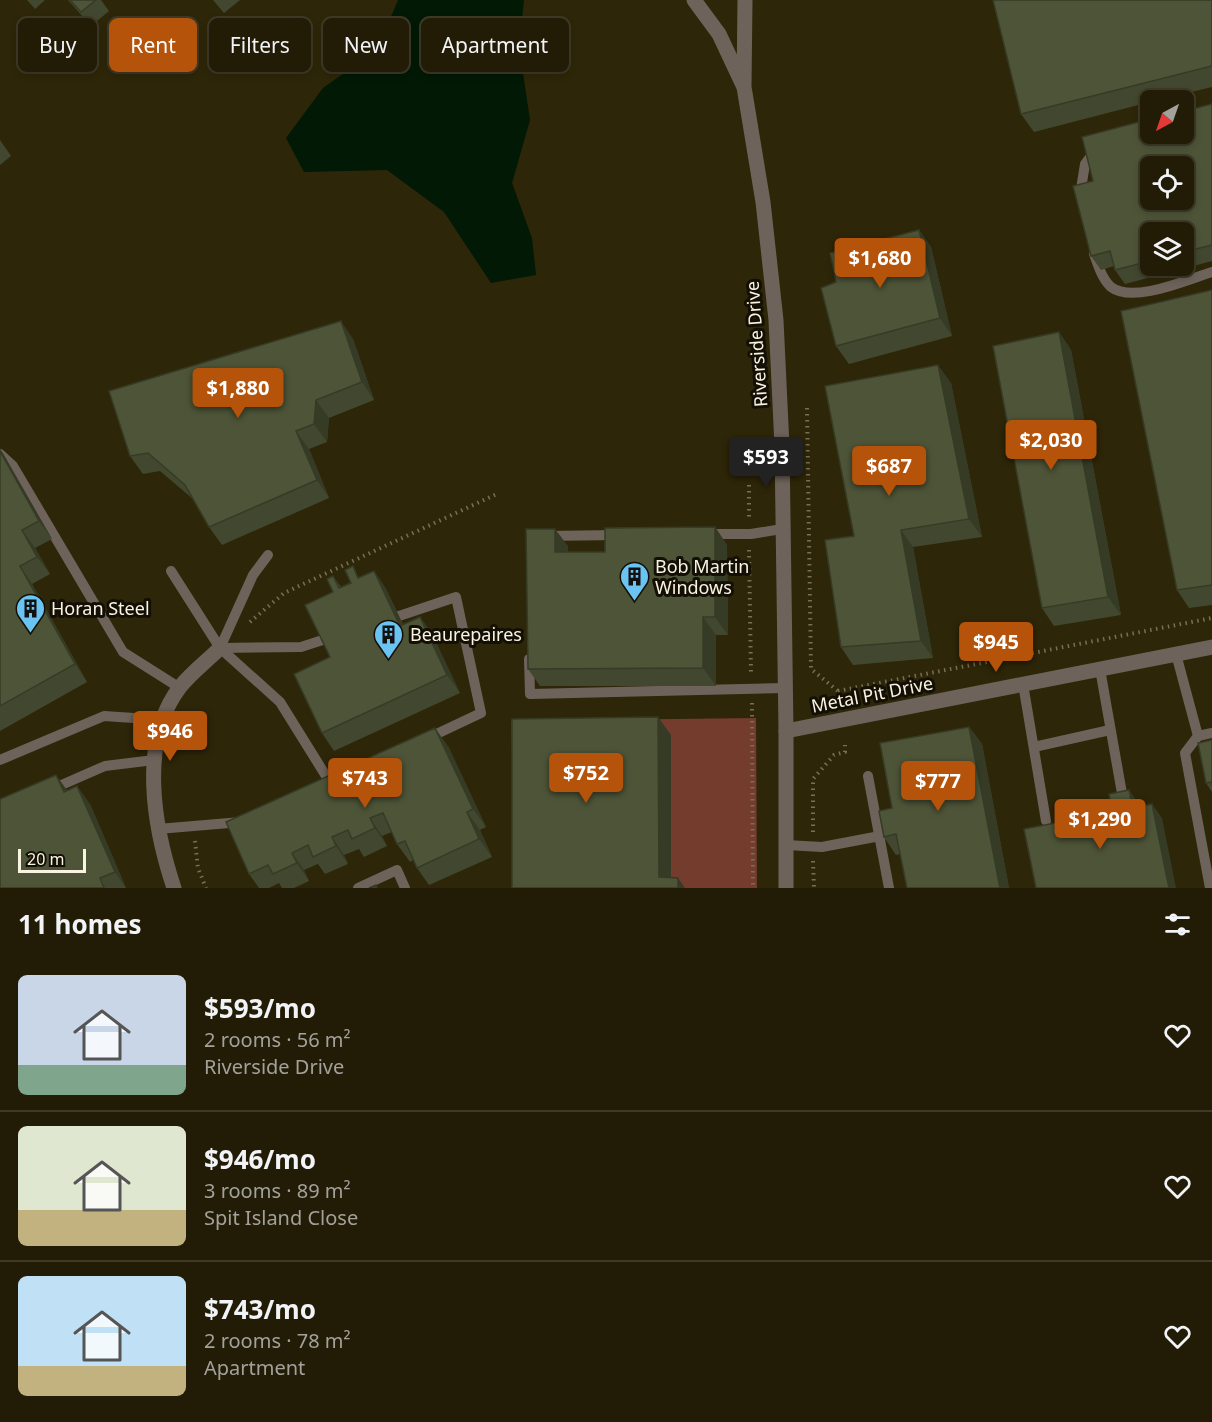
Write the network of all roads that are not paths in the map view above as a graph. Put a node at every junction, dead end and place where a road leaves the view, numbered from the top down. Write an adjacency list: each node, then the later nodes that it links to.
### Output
1 (694, 0): 3 (street, Riverside Drive)
2 (745, 0): 3 (street, Riverside Drive)
3 (744, 87): 9 (street, Riverside Drive)
4 (1115, 147): 5 (lane)
5 (1082, 210)
6 (1091, 241): 7 (lane)
7 (1212, 272)
8 (0, 454): 23 (lane)
9 (782, 529): 10 (lane); 24 (street, Riverside Drive)
10 (699, 534)
11 (630, 535): 12 (lane)
12 (538, 536)
13 (268, 555): 18 (lane)
14 (171, 571): 18 (lane)
15 (379, 622): 30 (lane)
16 (345, 633): 18 (lane)
17 (1212, 647): 20 (street, Metal Pit Drive)
18 (220, 648): 23 (street); 35 (lane)
19 (529, 649): 24 (lane)
20 (1176, 654): 21 (street, Metal Pit Drive); 29 (lane)
21 (1100, 669): 22 (street, Metal Pit Drive); 27 (lane)
22 (1023, 684): 26 (street, Metal Pit Drive); 31 (lane)
23 (180, 688): 25 (street)
24 (785, 688): 26 (street, Riverside Drive)
25 (164, 720): 32 (lane); 33 (street)
26 (786, 730): 42 (street, Riverside Drive)
27 (1110, 730): 31 (lane); 37 (lane)
28 (1212, 733): 29 (lane)
29 (1198, 736): 48 (lane)
30 (417, 743)
31 (1034, 747): 39 (lane)
32 (0, 760)
33 (154, 760): 36 (lane); 40 (street)
34 (868, 776): 41 (lane)
35 (342, 779)
36 (42, 794)
37 (1123, 799)
38 (254, 820): 40 (lane)
39 (1046, 821)
40 (158, 829): 43 (street)
41 (880, 836): 42 (lane); 47 (lane)
42 (786, 845): 46 (street, Riverside Drive)
43 (174, 888)
44 (358, 888): 45 (lane)
45 (405, 888)
46 (786, 888)
47 (889, 888)
48 (1210, 888)

